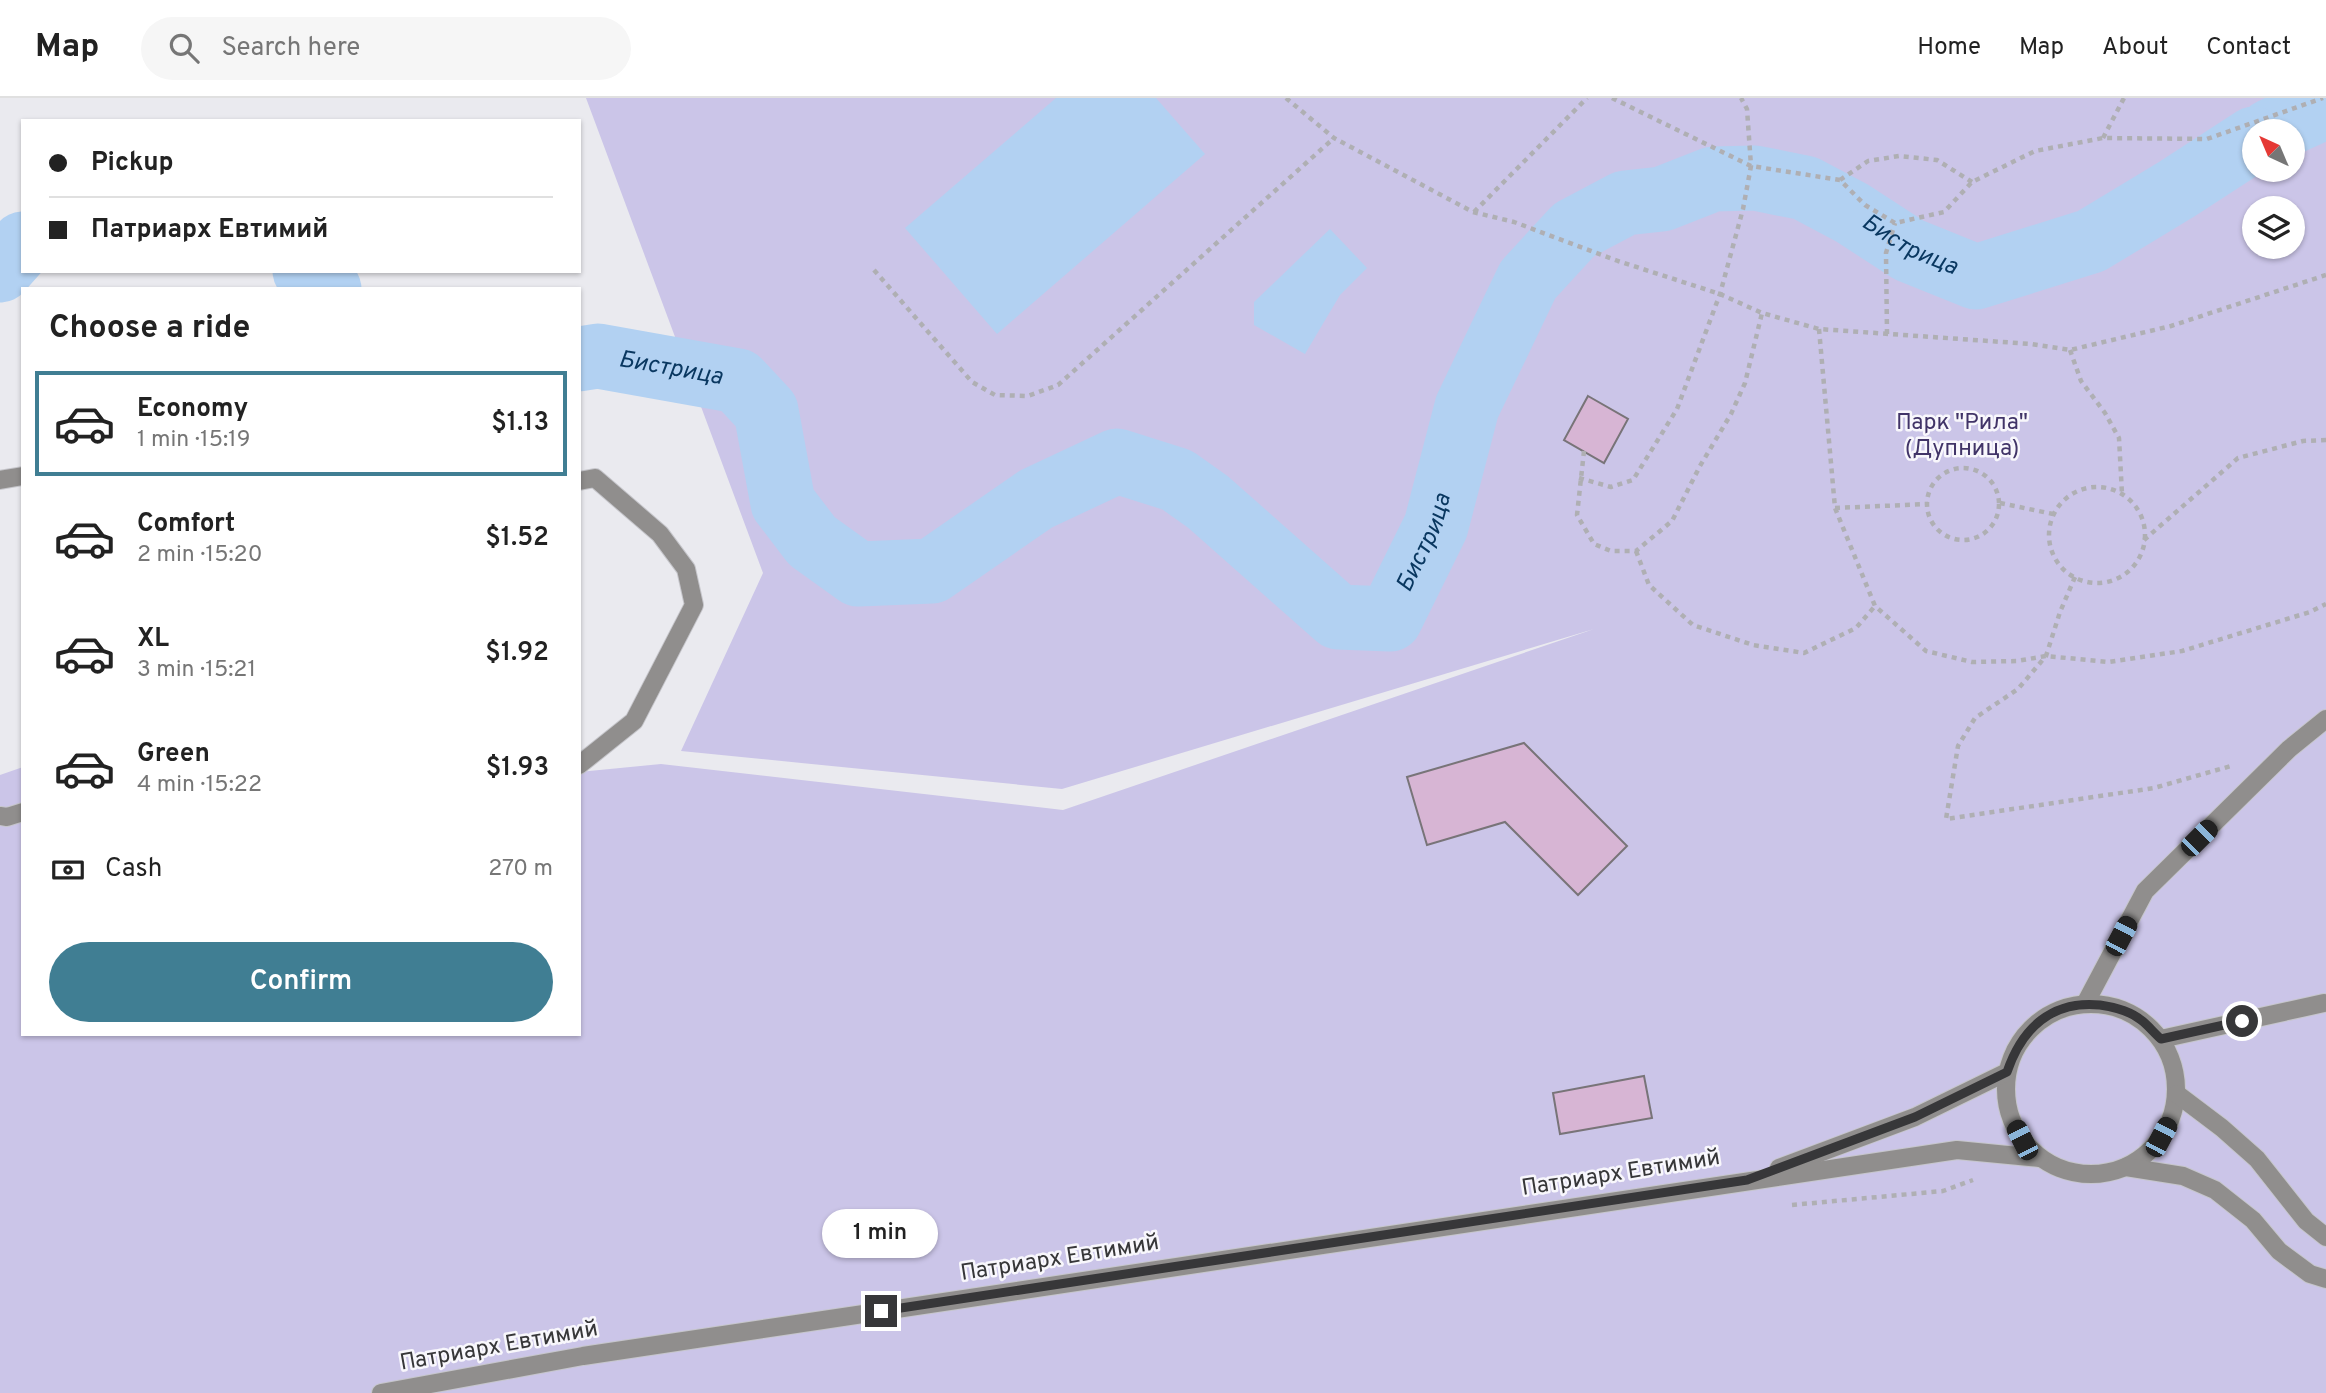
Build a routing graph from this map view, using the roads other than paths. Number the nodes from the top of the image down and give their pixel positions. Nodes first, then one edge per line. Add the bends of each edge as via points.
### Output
1 (21, 476) edge
2 (0, 480) edge
3 (581, 481) edge
4 (2326, 719) edge
5 (581, 763) edge
6 (21, 813) edge
7 (0, 816) edge
8 (2324, 1003) dead end
9 (2085, 1004) junction
10 (2161, 1039) junction
11 (2007, 1072) junction
12 (2177, 1094) junction
13 (2040, 1158) junction
14 (2126, 1167) junction
15 (1747, 1180) junction
16 (2326, 1237) edge
17 (2326, 1279) edge
18 (381, 1393) edge

1 - 2 street
3 - 5 street via 594,478 660,534 686,569 694,606 634,721
4 - 9 street via 2289,749 2145,891
6 - 7 street
8 - 10 street
9 - 10 street via 2123,1011 2140,1019
9 - 11 street via 2040,1020 2014,1052
10 - 12 street via 2174,1065
11 - 13 street via 2010,1117 2022,1140
11 - 15 street, Патриарх Евтимий via 1915,1117
12 - 14 street via 2161,1137 2146,1155
12 - 16 street via 2257,1159 2306,1221
13 - 14 street via 2081,1174 2105,1174
13 - 15 street, Патриарх Евтимий via 1956,1150
14 - 17 street via 2183,1175 2215,1190 2253,1220 2278,1251 2310,1274
15 - 18 street, Патриарх Евтимий via 583,1356

